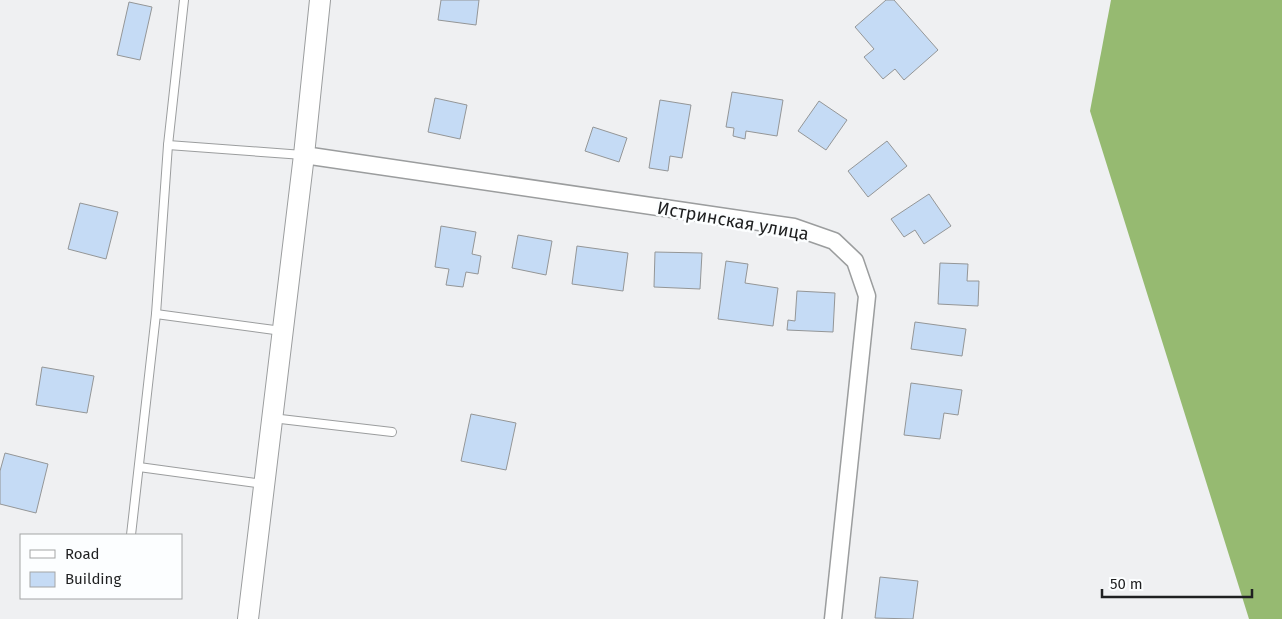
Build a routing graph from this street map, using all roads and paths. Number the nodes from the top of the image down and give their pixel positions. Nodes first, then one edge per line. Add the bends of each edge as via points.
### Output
1 (184, 0) edge
2 (320, 0) edge
3 (168, 145) junction
4 (304, 155) junction
5 (156, 314) junction
6 (282, 331) junction
7 (272, 418) junction
8 (392, 432) dead end
9 (140, 467) junction
10 (263, 484) junction
11 (132, 534) edge
12 (248, 619) edge
13 (833, 619) edge

1 - 3 lane
2 - 4 street
3 - 4 lane
3 - 5 lane
4 - 6 street
4 - 13 street, Истринская улица via 794,227 834,241 855,262 867,296
5 - 6 lane
5 - 9 lane
6 - 7 street
7 - 8 lane
7 - 10 street
9 - 10 lane
9 - 11 lane
10 - 12 street

